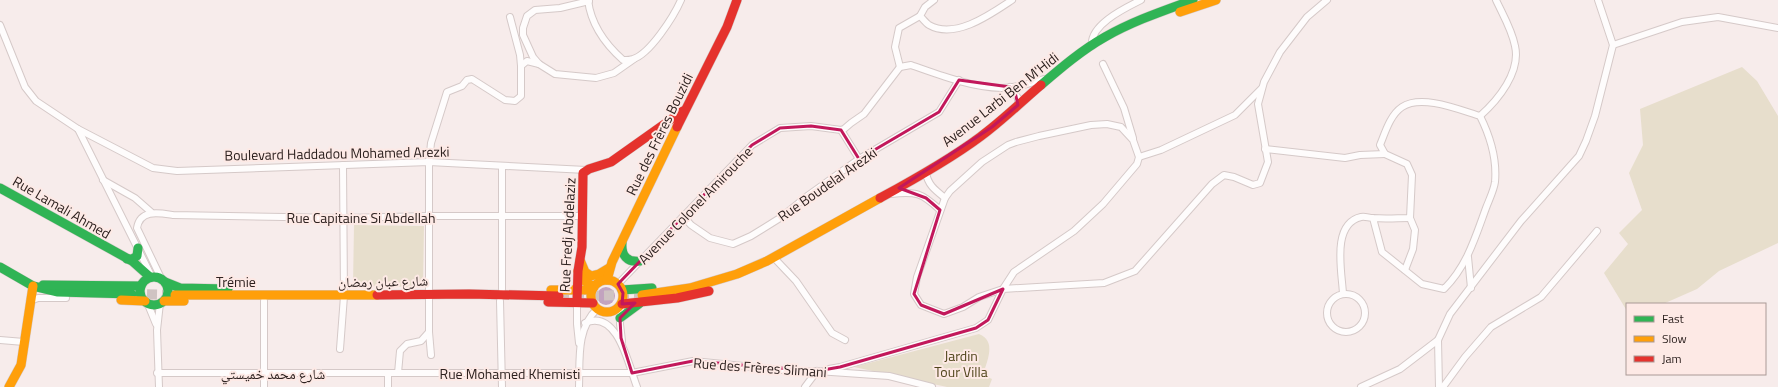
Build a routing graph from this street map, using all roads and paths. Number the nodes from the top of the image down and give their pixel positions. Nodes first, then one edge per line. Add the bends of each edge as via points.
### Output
1 (681, 0) edge
2 (737, 0) edge
3 (934, 0) edge
4 (1012, 0) edge
5 (1140, 0) edge
6 (1176, 0) edge
7 (1193, 0) edge
8 (1216, 0) edge
9 (1327, 0) edge
10 (1496, 0) edge
11 (1598, 0) edge
12 (588, 1) edge
13 (920, 16) junction
14 (510, 17) dead end
15 (0, 25) edge
16 (1128, 25) junction
17 (1778, 28) edge
18 (1613, 45) junction
19 (1092, 46) junction
20 (634, 59) junction
21 (539, 64) junction
22 (1103, 64) dead end
23 (521, 66) junction
24 (900, 68) junction
25 (1053, 75) junction
26 (959, 80) junction
27 (1010, 87) junction
28 (1262, 88) junction
29 (1018, 105) junction
30 (684, 110) junction
31 (1480, 116) junction
32 (78, 129) junction
33 (841, 130) junction
34 (1133, 140) junction
35 (1265, 149) junction
36 (1385, 154) junction
37 (1139, 157) junction
38 (858, 159) junction
39 (429, 162) junction
40 (343, 165) junction
41 (502, 167) junction
42 (586, 170) junction
43 (926, 173) junction
44 (103, 180) junction
45 (0, 188) edge
46 (886, 195) junction
47 (945, 198) junction
48 (142, 204) junction
49 (940, 210) junction
50 (151, 212) junction
51 (430, 216) junction
52 (502, 216) junction
53 (582, 216) junction
54 (683, 216) junction
55 (141, 218) junction
56 (343, 218) junction
57 (1373, 218) junction
58 (1410, 218) junction
59 (1597, 230) dead end
60 (622, 241) junction
61 (138, 248) junction
62 (110, 250) junction
63 (784, 252) junction
64 (1468, 257) junction
65 (127, 258) junction
66 (580, 260) junction
67 (640, 261) junction
68 (777, 262) junction
69 (0, 266) edge
70 (609, 268) junction
71 (1405, 270) junction
72 (578, 271) junction
73 (157, 278) junction
74 (607, 280) junction
75 (141, 285) junction
76 (33, 286) junction
77 (620, 287) junction
78 (1470, 288) junction
79 (502, 289) junction
80 (593, 289) junction
81 (1003, 289) junction
82 (578, 290) junction
83 (132, 294) tunnel mouth
84 (469, 294) junction
85 (1343, 294) junction
86 (175, 295) tunnel mouth
87 (428, 295) junction
88 (297, 296) junction
89 (344, 296) junction
90 (559, 296) tunnel mouth
91 (66, 298) junction
92 (642, 299) junction
93 (30, 301) junction
94 (264, 301) junction
95 (500, 301) junction
96 (146, 302) junction
97 (162, 302) junction
98 (577, 302) junction
99 (621, 305) junction
100 (595, 306) junction
101 (620, 318) junction
102 (585, 323) junction
103 (157, 330) junction
104 (429, 332) junction
105 (0, 340) edge
106 (845, 340) dead end
107 (1438, 340) junction
108 (24, 342) junction
109 (622, 345) junction
110 (580, 348) junction
111 (340, 349) dead end
112 (431, 355) dead end
113 (817, 371) junction
114 (157, 373) junction
115 (264, 373) junction
116 (398, 373) junction
117 (502, 373) junction
118 (580, 373) junction
119 (388, 374) junction
120 (632, 374) junction
121 (9, 387) edge
122 (159, 387) edge
123 (264, 387) edge
124 (388, 387) edge
125 (502, 387) edge
126 (579, 387) edge
127 (638, 387) edge
128 (805, 387) edge
129 (932, 387) edge
130 (1361, 387) edge
131 (1439, 387) edge
132 (1444, 387) edge

1 - 20 street via 649,48
2 - 30 main road, Rue des Frères Bouzidi via 727,27
3 - 13 street via 925,7
4 - 13 street via 987,17 948,30 929,25
5 - 19 street via 1110,17 1095,31 1091,39
6 - 16 main road, Avenue Larbi Ben M'Hidi via 1144,14
7 - 16 main road, Avenue Larbi Ben M'Hidi
8 - 16 main road, Avenue Larbi Ben M'Hidi via 1142,24
9 - 28 street via 1307,17 1280,52
10 - 31 street via 1515,44 1515,61 1505,88 1494,104
11 - 18 street
12 - 20 street via 595,25 611,50 623,60
12 - 21 street via 560,8 535,10 527,16 523,35
13 - 24 street via 899,28 895,47
14 - 23 street
15 - 32 street, Boulevard Haddadou Mohamed Arezki via 25,87 36,101
16 - 19 main road, Avenue Larbi Ben M'Hidi
17 - 18 street via 1718,17 1682,22
18 - 78 street via 1595,116 1579,156 1521,221
19 - 25 main road, Avenue Larbi Ben M'Hidi
20 - 21 street via 614,73 596,78 555,74
21 - 23 street via 527,61
22 - 34 street via 1124,108
23 - 39 street via 521,96 515,101 505,100 472,79 447,92 431,143
24 - 26 street via 911,65
24 - 33 street via 864,114
25 - 27 street
25 - 29 main road, Avenue Larbi Ben M'Hidi
26 - 27 street via 1002,88
26 - 38 street, Rue Boudelal Arezki via 939,112
27 - 29 street via 1018,98
28 - 35 street via 1258,104
28 - 37 street via 1235,115 1161,150
29 - 43 main road, Avenue Larbi Ben M'Hidi via 980,136
30 - 42 main road, Boulevard Haddadou Mohamed Arezki via 608,164
30 - 60 main road, Rue des Frères Bouzidi
31 - 36 street via 1438,104 1416,102 1402,108 1389,123 1380,145
31 - 64 street via 1494,160 1495,183
32 - 40 street, Boulevard Haddadou Mohamed Arezki via 153,168 177,171
32 - 44 street
33 - 38 street
33 - 54 street, Avenue Colonel Amirouche via 811,126 780,128 752,145
34 - 37 street
34 - 47 street via 1121,127 1107,124 1039,136 1008,145 982,162
35 - 36 street via 1345,158
35 - 81 street via 1268,162 1260,183 1253,185 1224,175 1212,184 1135,271 1104,283
36 - 58 street via 1407,164 1412,175
37 - 81 street via 1138,164 1103,204 1074,231 1014,272
38 - 54 street, Rue Boudelal Arezki via 780,218 733,244 710,238
39 - 40 street, Boulevard Haddadou Mohamed Arezki
39 - 41 street, Boulevard Haddadou Mohamed Arezki
39 - 51 street
40 - 56 street
41 - 42 street, Boulevard Haddadou Mohamed Arezki
41 - 52 street
42 - 53 main road, Rue Fredj Abdelaziz via 582,175
43 - 46 main road, Avenue Larbi Ben M'Hidi
43 - 47 street via 930,186
44 - 48 street
44 - 61 street
45 - 62 main road, Rue Lamali Ahmed
46 - 49 street via 910,192 926,198
46 - 63 main road, Avenue Larbi Ben M'Hidi
47 - 49 street
48 - 50 street
48 - 55 street via 144,211
49 - 81 street via 917,277 914,294 921,305 944,314
50 - 55 street
50 - 56 street, Rue Capitaine Si Abdellah via 173,215
51 - 52 street, Rue Capitaine Si Abdellah
51 - 56 street, Rue Capitaine Si Abdellah
51 - 87 street
52 - 53 street, Rue Capitaine Si Abdellah
52 - 79 street
53 - 66 main road, Rue Fredj Abdelaziz
54 - 67 street, Avenue Colonel Amirouche
55 - 73 street via 138,230
56 - 89 street
57 - 58 street
57 - 71 street via 1382,252
57 - 85 street via 1353,220 1344,230 1340,245
58 - 71 street via 1415,230 1413,249
59 - 132 street via 1541,297 1491,327 1464,357
60 - 67 main road via 621,252 625,258 634,262
60 - 70 main road, Rue des Frères Bouzidi
61 - 65 main road via 137,256
61 - 73 street
62 - 65 main road, Rue Lamali Ahmed
62 - 75 main road, Rue Lamali Ahmed via 137,270
63 - 68 main road, Avenue Larbi Ben M'Hidi
63 - 77 main road, Avenue Larbi Ben M'Hidi via 770,254 706,278 661,287
63 - 92 main road, Avenue Larbi Ben M'Hidi via 744,272 716,282
64 - 71 street via 1455,279 1444,289 1422,284
64 - 78 street
65 - 73 main road, Rue Lamali Ahmed
66 - 70 main road via 584,270 591,276 597,276
66 - 72 main road, Rue Fredj Abdelaziz
67 - 77 street, Avenue Colonel Amirouche
68 - 92 main road, Avenue Larbi Ben M'Hidi via 729,285 693,295
68 - 106 street via 796,281 832,333
69 - 76 main road
70 - 74 main road, Rue des Frères Bouzidi
72 - 80 main road via 582,280
72 - 82 main road, Rue Fredj Abdelaziz
73 - 75 main road
73 - 88 main road via 180,288 281,290
73 - 97 main road via 168,292
74 - 77 main road
74 - 80 main road via 600,282
75 - 76 main road
75 - 96 main road via 141,296
76 - 83 main road via 64,293
76 - 91 main road via 41,293
76 - 93 main road
77 - 99 main road via 624,296
78 - 107 street via 1450,314
79 - 82 main road
79 - 84 main road
80 - 82 main road
80 - 100 main road
81 - 113 street via 988,320 976,328 840,367
82 - 98 main road, Rue Fredj Abdelaziz
84 - 87 main road, شارع عبان رمضان
84 - 90 main road
84 - 95 main road via 486,300
85 - 85 street via 1330,302 1327,314 1332,326 1343,332 1350,332 1361,325 1366,313 1357,296
86 - 88 main road, Trémie
87 - 89 main road, شارع عبان رمضان
87 - 104 street
88 - 89 main road, شارع عبان رمضان
88 - 94 main road via 279,302
89 - 111 street
91 - 93 street via 38,298
91 - 96 main road
92 - 99 main road, Avenue Larbi Ben M'Hidi
92 - 101 main road
93 - 108 main road
94 - 97 main road
94 - 115 street
95 - 98 main road
95 - 117 street
96 - 97 main road
96 - 103 street via 153,314
97 - 103 street
98 - 100 main road
98 - 110 street
99 - 100 main road via 610,312 603,312
99 - 101 street
100 - 102 street
101 - 109 street
102 - 109 street via 595,320 605,323
102 - 110 street
103 - 114 street
104 - 112 street
104 - 116 street via 421,341 407,344 400,352
105 - 108 street
107 - 130 street via 1400,369
107 - 131 street
108 - 121 main road via 22,365
109 - 120 street
110 - 118 street
113 - 120 street, Rue des Frères Slimani via 792,371 693,361
113 - 128 street
113 - 129 street, Rue des Frères Slimani via 890,376
114 - 115 street, شارع محمد خميستي
114 - 122 street
115 - 119 street, شارع محمد خميستي
115 - 123 street
116 - 117 street, Rue Mohamed Khemisti
116 - 119 street, Rue Mohamed Khemisti
117 - 118 street, Rue Mohamed Khemisti
117 - 125 street
118 - 120 street, Rue Mohamed Khemisti
118 - 126 street
119 - 124 street
120 - 127 street

